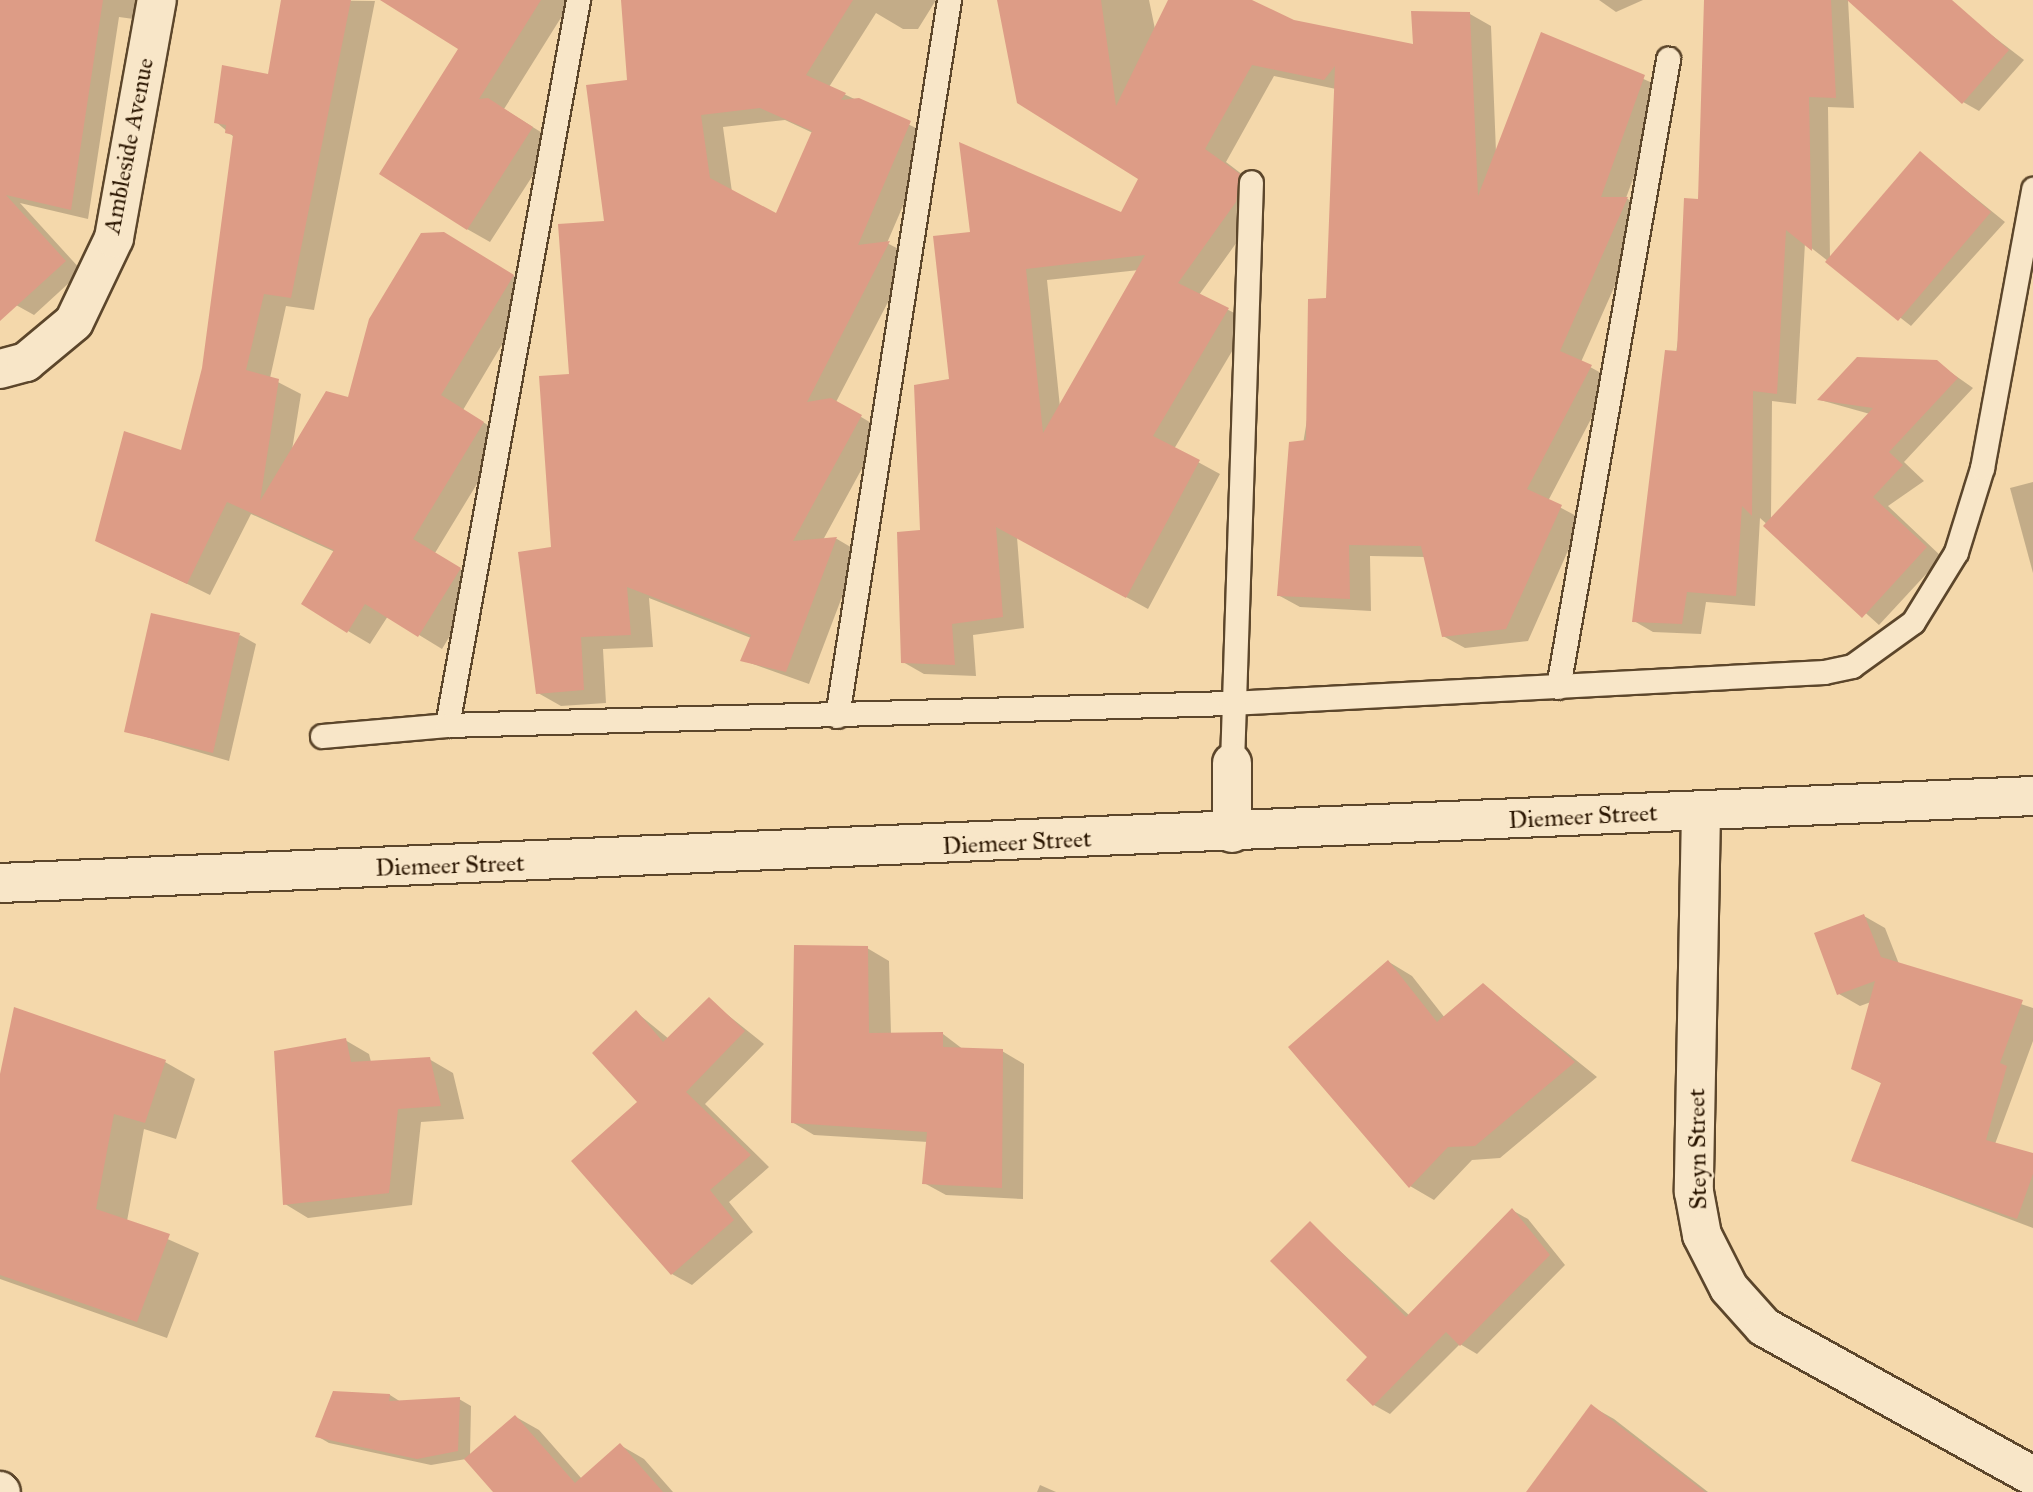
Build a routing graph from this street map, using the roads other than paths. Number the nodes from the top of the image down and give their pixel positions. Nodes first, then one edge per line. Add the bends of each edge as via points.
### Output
1 (158, 0) edge
2 (578, 0) edge
3 (949, 0) edge
4 (1668, 60) dead end
5 (1251, 182) dead end
6 (2033, 189) edge
7 (0, 369) edge
8 (1558, 687) junction
9 (1230, 704) junction
10 (837, 716) junction
11 (447, 725) junction
12 (322, 736) dead end
13 (1232, 763) joint
14 (2033, 796) edge
15 (1701, 812) junction
16 (1232, 833) junction
17 (0, 883) edge
18 (2033, 1475) edge

1 - 7 street, Ambleside Avenue via 114,238 74,322 26,362
2 - 11 lane
3 - 10 lane
4 - 8 lane
5 - 9 lane
6 - 8 lane via 1982,468 1956,552 1913,622 1852,666 1824,672
8 - 9 lane
9 - 10 lane
9 - 13 lane
10 - 11 lane
11 - 12 lane
13 - 16 street
14 - 15 street, Diemeer Street
15 - 16 street, Diemeer Street
15 - 18 street, Steyn Street via 1693,1192 1713,1256 1729,1288 1764,1327
16 - 17 street, Diemeer Street

